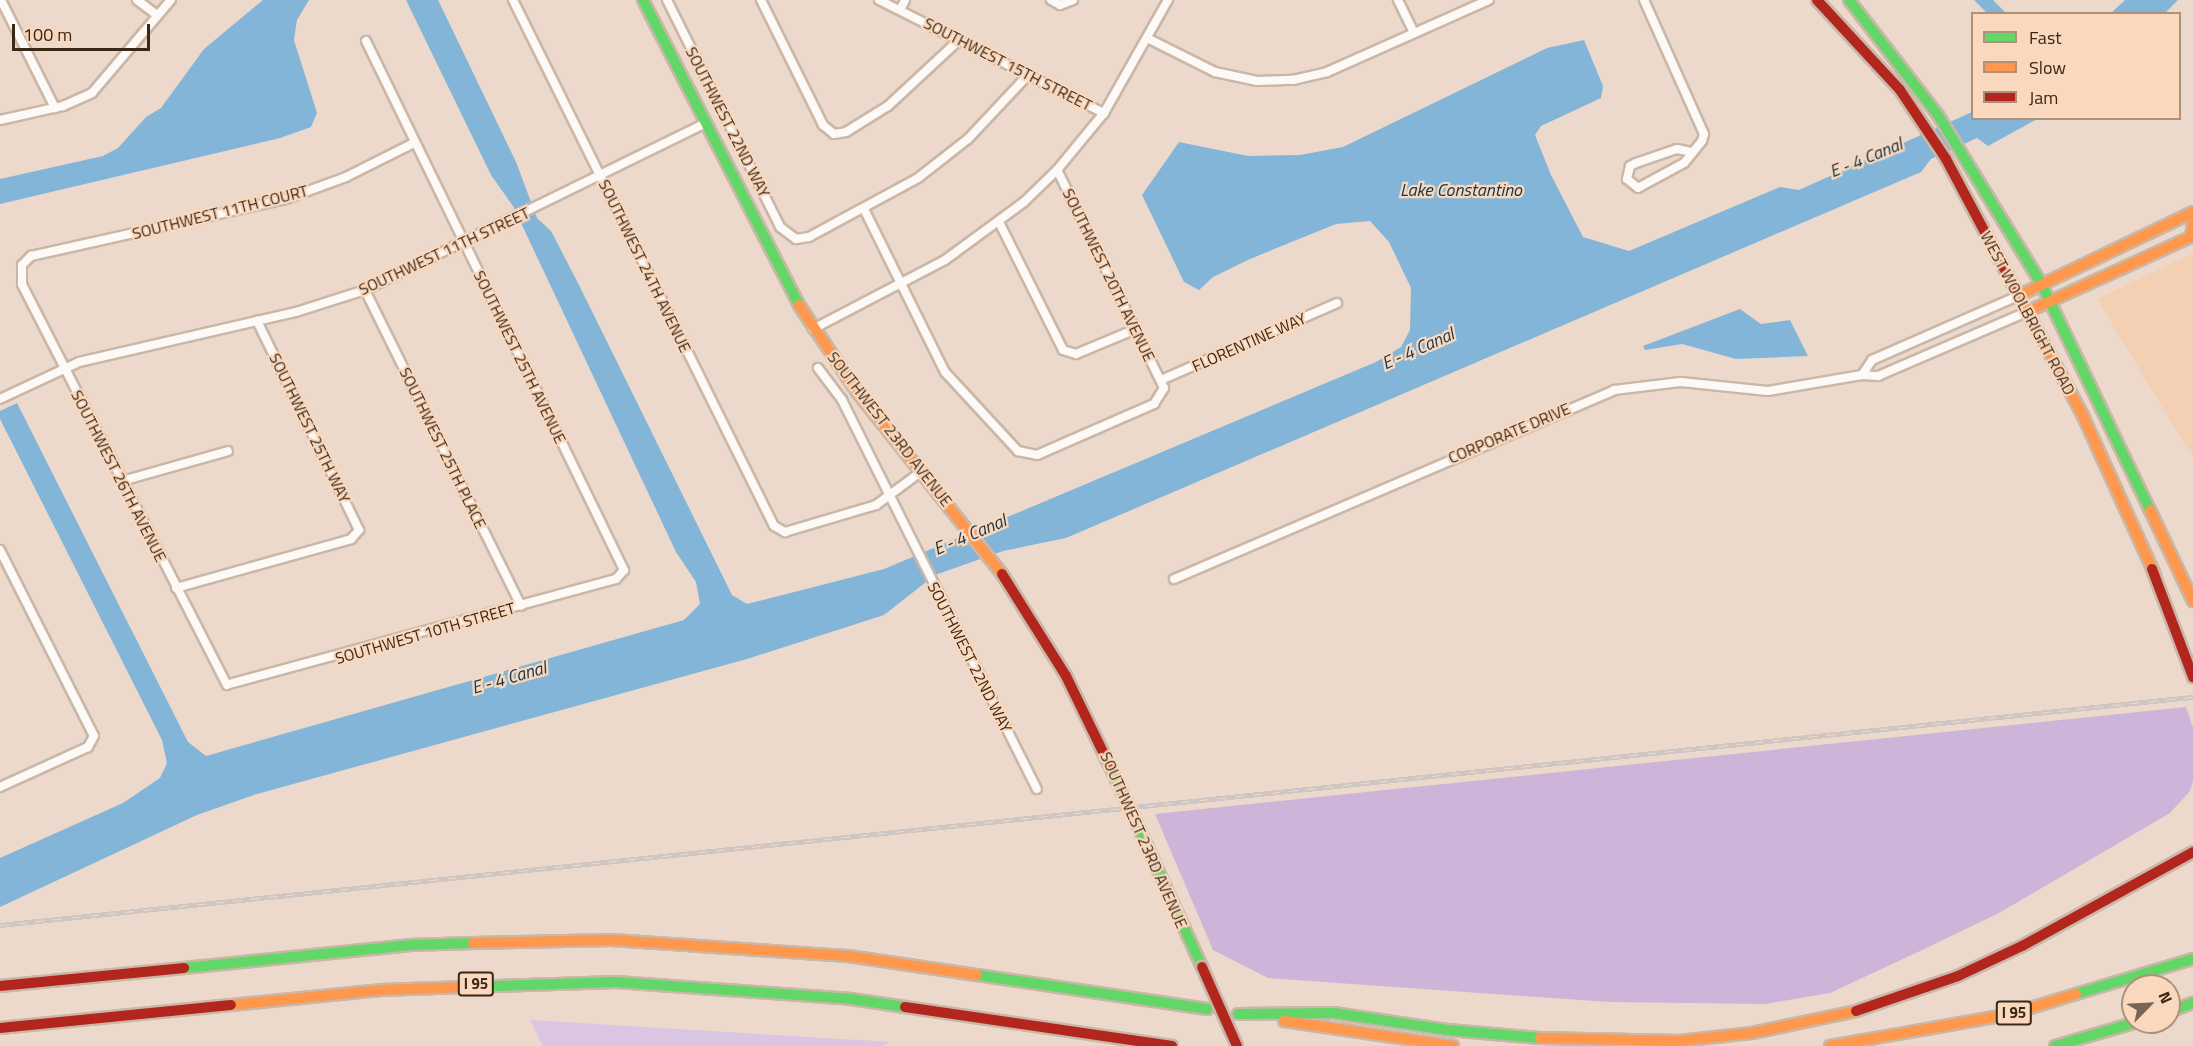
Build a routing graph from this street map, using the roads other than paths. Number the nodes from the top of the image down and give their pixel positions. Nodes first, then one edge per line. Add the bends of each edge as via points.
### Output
1 (1, 0) edge
2 (137, 0) edge
3 (171, 0) edge
4 (513, 0) edge
5 (643, 0) edge
6 (667, 0) edge
7 (761, 0) edge
8 (879, 0) edge
9 (905, 0) edge
10 (1051, 0) edge
11 (1073, 0) edge
12 (1168, 0) edge
13 (1398, 0) edge
14 (1489, 0) edge
15 (1644, 0) edge
16 (1816, 0) edge
17 (1849, 0) edge
18 (900, 10) junction
19 (156, 15) junction
20 (1414, 33) junction
21 (1149, 39) junction
22 (958, 40) junction
23 (366, 41) dead end
24 (1028, 75) junction
25 (55, 108) junction
26 (1104, 113) junction
27 (0, 120) edge
28 (704, 124) junction
29 (414, 143) junction
30 (1693, 152) junction
31 (1057, 170) junction
32 (600, 176) junction
33 (864, 209) junction
34 (2193, 212) edge
35 (999, 222) junction
36 (2193, 222) edge
37 (2192, 237) edge
38 (464, 244) junction
39 (22, 265) joint
40 (902, 283) junction
41 (2042, 285) junction
42 (364, 290) junction
43 (2020, 295) junction
44 (2051, 302) junction
45 (1336, 303) dead end
46 (2029, 311) junction
47 (257, 321) junction
48 (813, 329) junction
49 (1136, 329) junction
50 (64, 367) junction
51 (818, 368) dead end
52 (1862, 375) junction
53 (1161, 380) junction
54 (0, 399) edge
55 (228, 451) dead end
56 (922, 471) junction
57 (122, 481) junction
58 (889, 498) junction
59 (0, 550) edge
60 (2152, 568) junction
61 (622, 576) joint
62 (1174, 579) dead end
63 (176, 588) junction
64 (2193, 601) edge
65 (521, 606) junction
66 (2193, 656) edge
67 (2191, 672) edge
68 (227, 685) joint
69 (0, 787) edge
70 (1037, 789) dead end
71 (2192, 852) edge
72 (2193, 959) edge
73 (0, 986) edge
74 (1208, 1009) dead end
75 (2121, 1027) edge
76 (0, 1028) edge
77 (1172, 1046) edge
78 (1237, 1046) edge
79 (1453, 1046) edge
80 (1830, 1046) edge
81 (2055, 1046) edge

1 - 25 street
2 - 19 street
3 - 19 street
4 - 32 street, SOUTHWEST 24TH AVENUE
5 - 28 main road, SOUTHWEST 23RD AVENUE
6 - 33 street, SOUTHWEST 22ND WAY via 780,227 795,239 809,237
7 - 22 street via 823,125 831,133 846,132 888,106
8 - 18 street, SOUTHWEST 15TH STREET
9 - 18 street
10 - 11 street via 1060,4
12 - 21 street
13 - 20 street
14 - 20 street
15 - 30 street via 1703,126 1702,141
16 - 43 main road, WEST WOOLBRIGHT ROAD via 1878,63 1920,117
17 - 41 main road, WEST WOOLBRIGHT ROAD via 1938,115
18 - 22 street, SOUTHWEST 15TH STREET
19 - 25 street via 98,88 78,101
20 - 21 street via 1327,72 1278,82 1215,72
21 - 26 street
22 - 24 street, SOUTHWEST 15TH STREET
23 - 29 street, SOUTHWEST 25TH AVENUE
24 - 26 street, SOUTHWEST 15TH STREET
24 - 33 street via 991,118 944,160
25 - 27 street
26 - 31 street
28 - 32 street, SOUTHWEST 11TH STREET
28 - 48 main road, SOUTHWEST 23RD AVENUE
29 - 38 street, SOUTHWEST 25TH AVENUE
29 - 39 street, SOUTHWEST 11TH COURT via 346,177 286,199 31,256
30 - 30 street via 1677,149 1636,163 1630,166 1627,179 1638,188 1684,163
31 - 35 street
31 - 49 street, SOUTHWEST 20TH AVENUE
32 - 38 street, SOUTHWEST 11TH STREET
32 - 58 street, SOUTHWEST 24TH AVENUE via 778,531 868,508
33 - 40 street
34 - 41 main road
35 - 40 street via 945,260
35 - 49 street via 1063,350 1076,354
36 - 37 main road
37 - 44 main road
38 - 42 street, SOUTHWEST 11TH STREET
38 - 61 street, SOUTHWEST 25TH AVENUE via 624,570
39 - 50 street, SOUTHWEST 26TH AVENUE via 22,284
40 - 48 street
40 - 53 street via 945,372 1023,455 1036,455 1154,404 1163,394
41 - 43 main road
41 - 44 main road, WEST WOOLBRIGHT ROAD
42 - 47 street, SOUTHWEST 11TH STREET
42 - 65 street, SOUTHWEST 25TH PLACE
43 - 46 main road, WEST WOOLBRIGHT ROAD
43 - 52 street via 1872,360
44 - 46 main road
44 - 64 main road, WEST WOOLBRIGHT ROAD
45 - 53 street, FLORENTINE WAY
46 - 52 street, CORPORATE DRIVE via 1878,376
46 - 60 main road, WEST WOOLBRIGHT ROAD via 2087,425
47 - 50 street, SOUTHWEST 11TH STREET via 105,354
47 - 63 street, SOUTHWEST 25TH WAY via 359,530 357,536
48 - 56 main road, SOUTHWEST 23RD AVENUE
49 - 53 street, SOUTHWEST 20TH AVENUE
50 - 54 street, SOUTHWEST 11TH STREET
50 - 57 street, SOUTHWEST 26TH AVENUE
51 - 58 street, SOUTHWEST 22ND WAY via 842,400
52 - 62 street, CORPORATE DRIVE via 1768,391 1681,382 1614,390
55 - 57 street
56 - 58 street
56 - 78 main road, SOUTHWEST 23RD AVENUE, bridge via 998,567 1066,676
57 - 63 street, SOUTHWEST 26TH AVENUE
58 - 70 street, SOUTHWEST 22ND WAY
59 - 69 street via 94,736 93,742
60 - 66 main road, WEST WOOLBRIGHT ROAD
60 - 67 main road
61 - 65 street, SOUTHWEST 10TH STREET
63 - 68 street, SOUTHWEST 26TH AVENUE
65 - 68 street, SOUTHWEST 10TH STREET
71 - 79 main road via 2024,945 1958,976 1854,1012 1752,1033 1679,1041 1581,1041 1481,1034 1334,1013 1237,1014
72 - 80 main road, I 95 via 2021,1011 1935,1030
73 - 74 main road via 398,946 612,940 837,955
75 - 81 main road
76 - 77 main road, I 95 via 392,989 616,982 851,999

